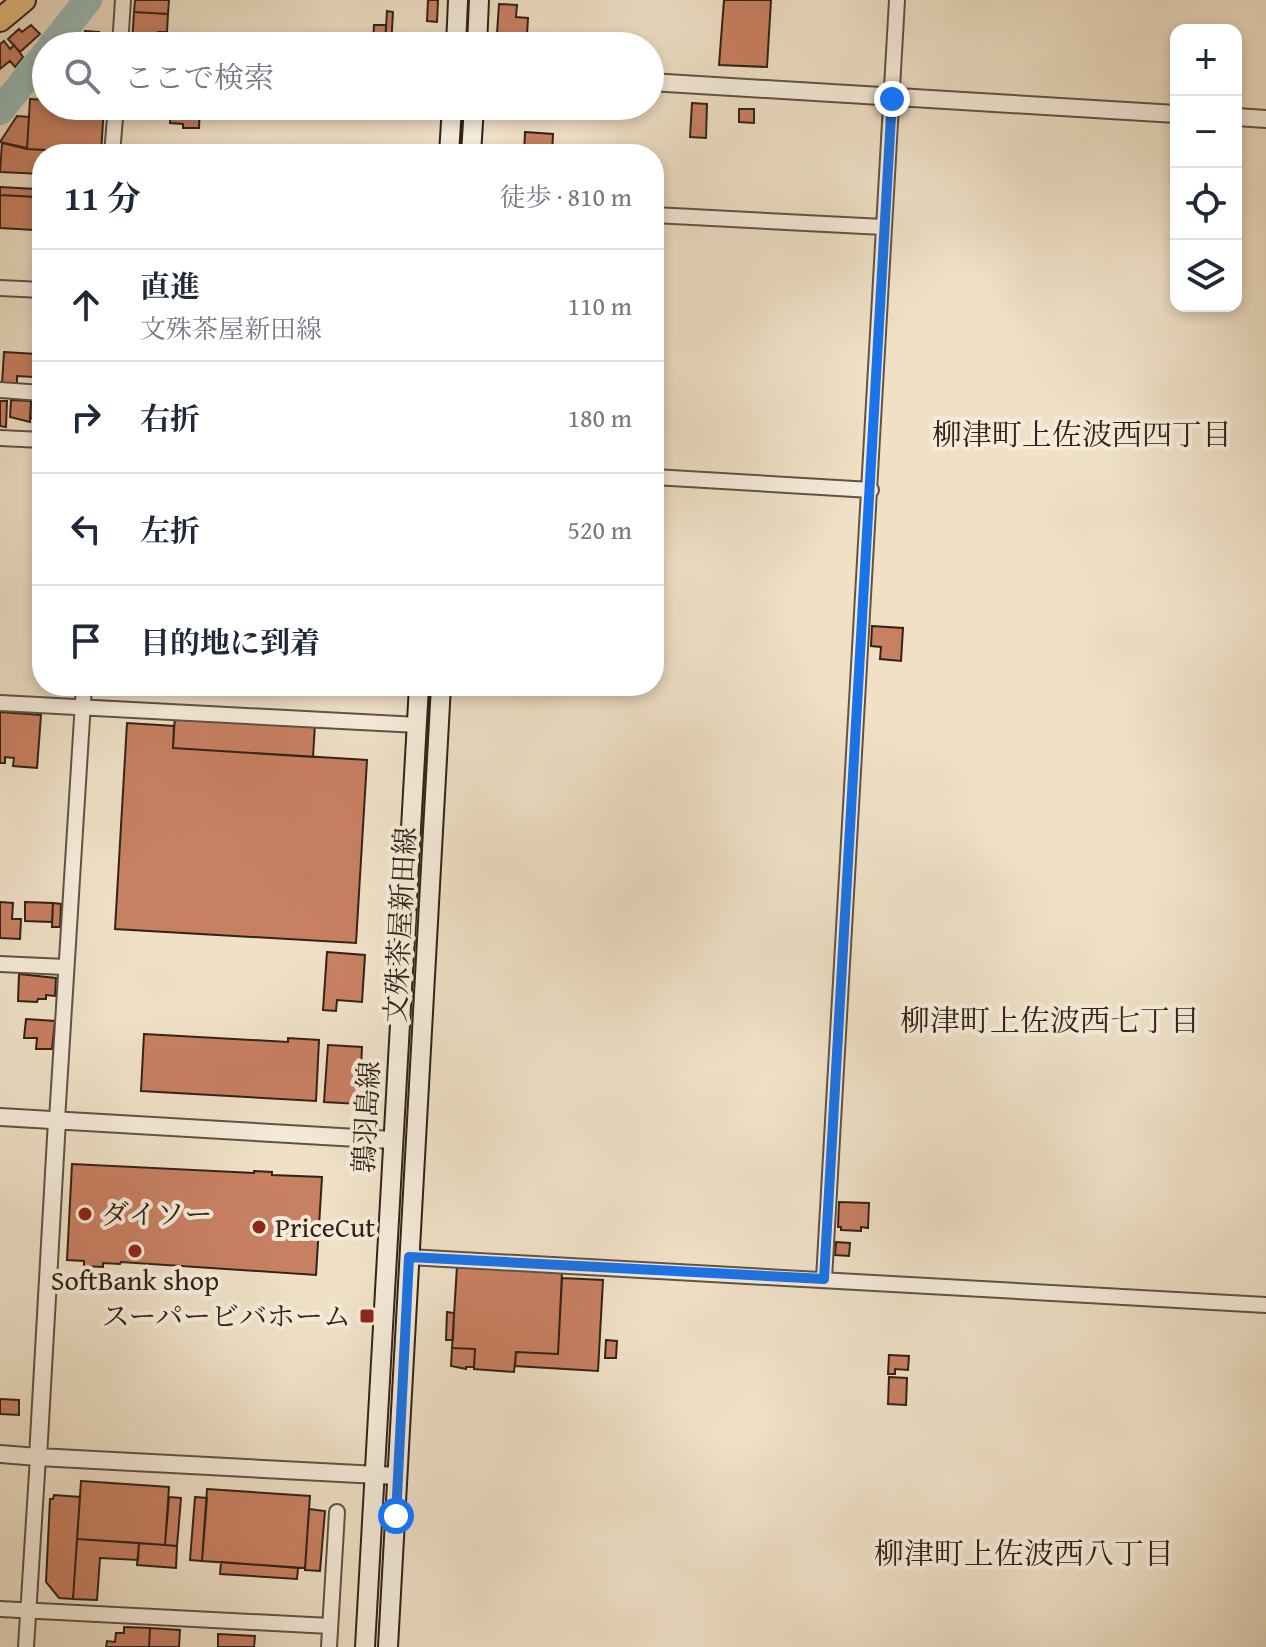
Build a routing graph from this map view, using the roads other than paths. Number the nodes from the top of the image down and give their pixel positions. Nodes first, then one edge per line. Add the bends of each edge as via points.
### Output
1 (24, 0) edge
2 (123, 0) edge
3 (458, 0) edge
4 (479, 0) edge
5 (897, 0) edge
6 (0, 20) edge
7 (121, 32) edge
8 (457, 32) edge
9 (478, 32) edge
10 (664, 83) edge
11 (892, 99) junction
12 (1170, 114) edge
13 (1242, 117) edge
14 (1266, 119) edge
15 (115, 120) edge
16 (451, 120) edge
17 (473, 120) edge
18 (113, 144) edge
19 (450, 144) edge
20 (472, 144) edge
21 (664, 216) edge
22 (883, 227) junction
23 (0, 288) edge
24 (32, 290) edge
25 (0, 390) edge
26 (32, 392) edge
27 (0, 438) edge
28 (32, 440) edge
29 (664, 478) edge
30 (871, 490) junction
31 (84, 696) edge
32 (419, 696) edge
33 (440, 696) edge
34 (0, 703) edge
35 (83, 708) junction
36 (418, 725) junction
37 (0, 964) edge
38 (65, 967) junction
39 (0, 1117) edge
40 (57, 1120) junction
41 (392, 1140) junction
42 (409, 1257) junction
43 (824, 1279) junction
44 (1266, 1305) edge
45 (0, 1454) edge
46 (38, 1457) junction
47 (375, 1475) junction
48 (397, 1476) junction
49 (337, 1512) dead end
50 (0, 1609) edge
51 (29, 1611) junction
52 (330, 1626) junction
53 (26, 1647) edge
54 (329, 1647) edge
55 (365, 1647) edge
56 (388, 1647) edge

1 - 6 main road
2 - 7 street
3 - 8 main road
4 - 9 main road
5 - 11 street
10 - 11 street
11 - 12 street
11 - 22 street
13 - 14 street
15 - 18 street
16 - 19 main road
17 - 20 main road
21 - 22 street
22 - 30 street
23 - 24 street
25 - 26 street
27 - 28 street
29 - 30 street
30 - 43 street
31 - 35 street
32 - 36 main road, 鶉羽島線
33 - 42 main road, 文殊茶屋新田線
34 - 35 street
35 - 36 street
35 - 38 street
36 - 41 main road, 鶉羽島線
37 - 38 street
38 - 40 street
39 - 40 street
40 - 41 street
40 - 46 street
41 - 47 main road, 鶉羽島線
42 - 43 street
42 - 48 main road, 文殊茶屋新田線
43 - 44 street
45 - 46 street
46 - 47 street
46 - 51 street
47 - 48 street
47 - 55 main road, 鶉羽島線
48 - 56 main road, 文殊茶屋新田線
49 - 52 street
50 - 51 street
51 - 52 street
51 - 53 street
52 - 54 street

